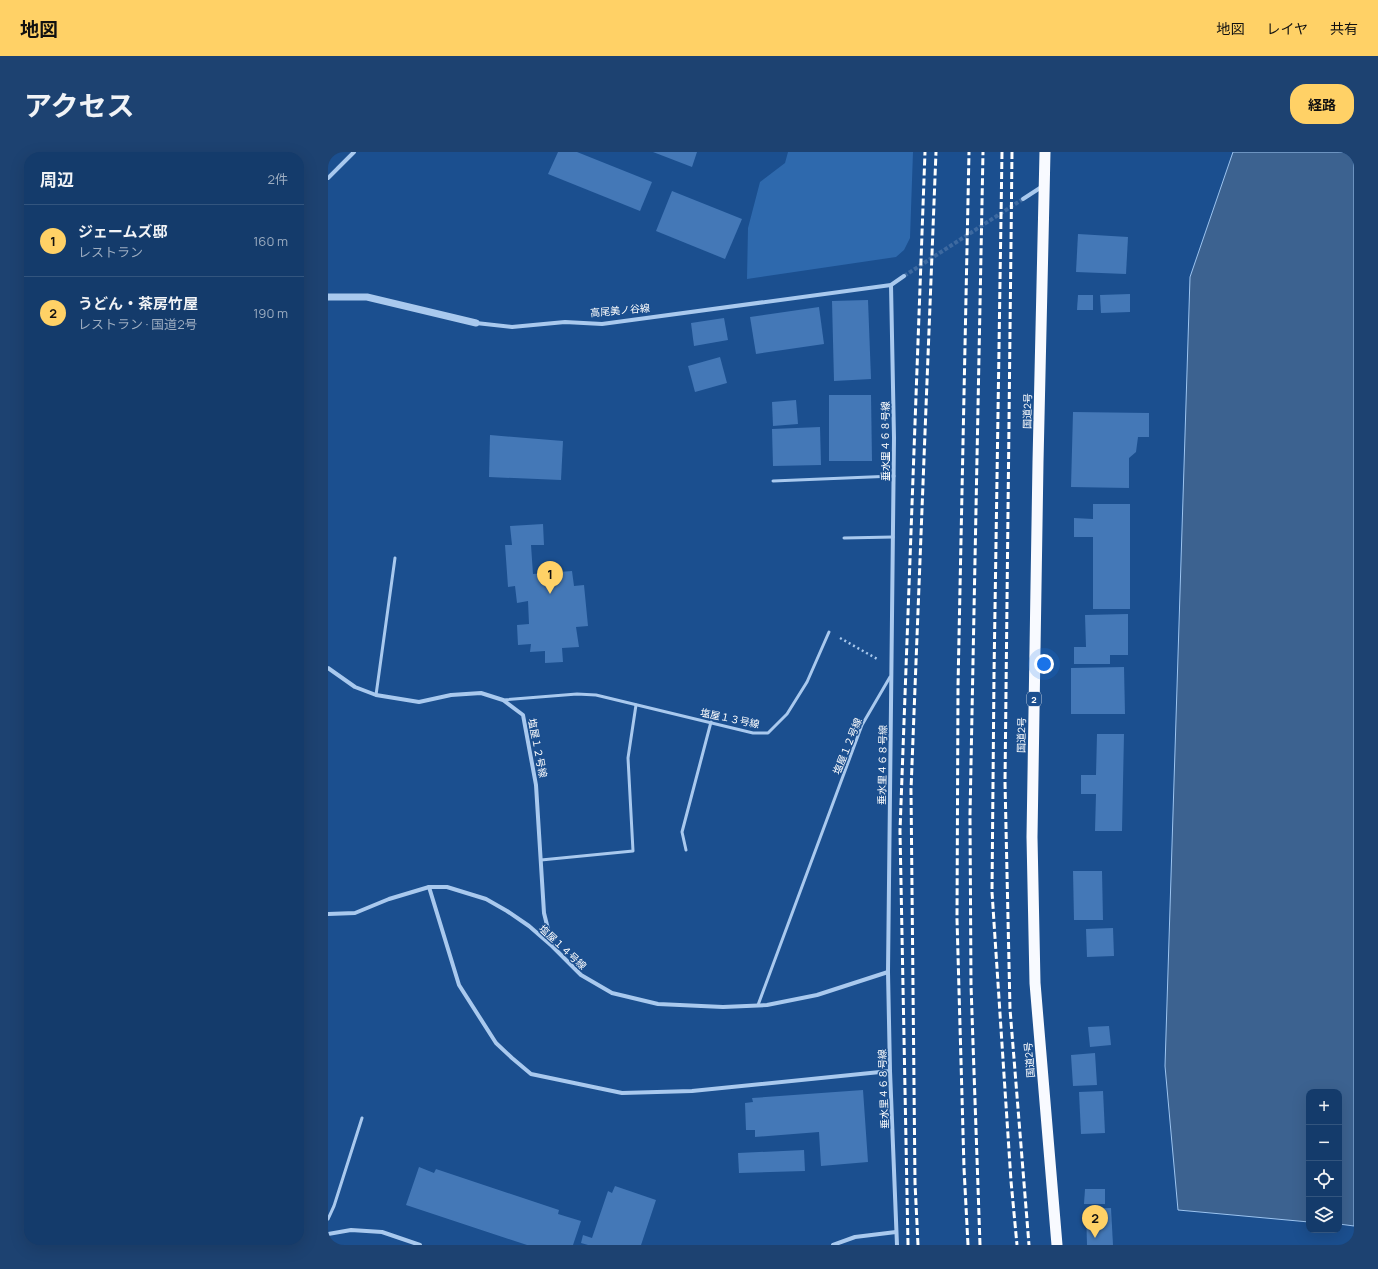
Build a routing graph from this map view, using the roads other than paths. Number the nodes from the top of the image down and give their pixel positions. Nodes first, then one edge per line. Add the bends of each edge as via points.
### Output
1 (354, 152) edge
2 (1045, 152) edge
3 (328, 178) edge
4 (1045, 185) junction
5 (1023, 199) tunnel mouth
6 (904, 276) tunnel mouth
7 (891, 285) junction
8 (328, 297) edge
9 (476, 323) joint
10 (894, 476) junction
11 (773, 481) dead end
12 (893, 537) junction
13 (844, 538) dead end
14 (395, 558) dead end
15 (829, 632) road end
16 (328, 668) edge
17 (891, 675) junction
18 (376, 695) junction
19 (502, 700) junction
20 (636, 704) junction
21 (711, 722) junction
22 (686, 850) dead end
23 (541, 860) junction
24 (429, 887) junction
25 (328, 914) edge
26 (552, 946) junction
27 (888, 972) junction
28 (758, 1006) junction
29 (890, 1071) junction
30 (362, 1118) dead end
31 (328, 1219) edge
32 (896, 1232) junction
33 (328, 1234) edge
34 (420, 1245) edge
35 (833, 1245) edge
36 (896, 1245) edge
37 (1057, 1245) edge

1 - 3 street
2 - 4 highway, 国道2号 / 2
4 - 5 street
4 - 37 highway, 国道2号 / 2 via 1032,837 1035,983
6 - 7 street
7 - 9 street, 高尾美ノ谷線 via 602,324 565,322 512,327
7 - 10 street, 垂水里４６８号線
8 - 9 street, 高尾美ノ谷線 via 368,297
10 - 11 lane
10 - 12 street, 垂水里４６８号線
12 - 13 lane
12 - 17 street, 垂水里４６８号線
14 - 18 lane
15 - 21 lane, 塩屋１３号線 via 807,682 787,714 768,733 753,733
16 - 18 street, 塩屋１２号線 via 355,687
17 - 27 street, 垂水里４６８号線
17 - 28 lane, 塩屋１２号線 via 862,725
18 - 19 street, 塩屋１２号線 via 419,702 450,695 481,693
19 - 20 lane, 塩屋１３号線 via 577,694 596,695
19 - 23 street, 塩屋１２号線 via 523,715 536,785
20 - 21 lane, 塩屋１３号線
20 - 23 lane via 628,758 633,851
21 - 22 lane via 682,832
23 - 26 street, 塩屋１２号線 via 544,913
24 - 25 street, 塩屋１４号線 via 355,913
24 - 26 street, 塩屋１４号線 via 447,887 486,899 529,926
24 - 29 street via 459,985 496,1043 531,1074 622,1093 692,1091
26 - 28 street, 塩屋１４号線 via 581,975 612,993 658,1004
27 - 28 street, 塩屋１４号線 via 817,995
27 - 29 street, 垂水里４６８号線
29 - 32 street, 垂水里４６８号線
30 - 31 lane
32 - 35 street via 855,1237
32 - 36 street, 垂水里４６８号線
33 - 34 street via 351,1230 382,1232

